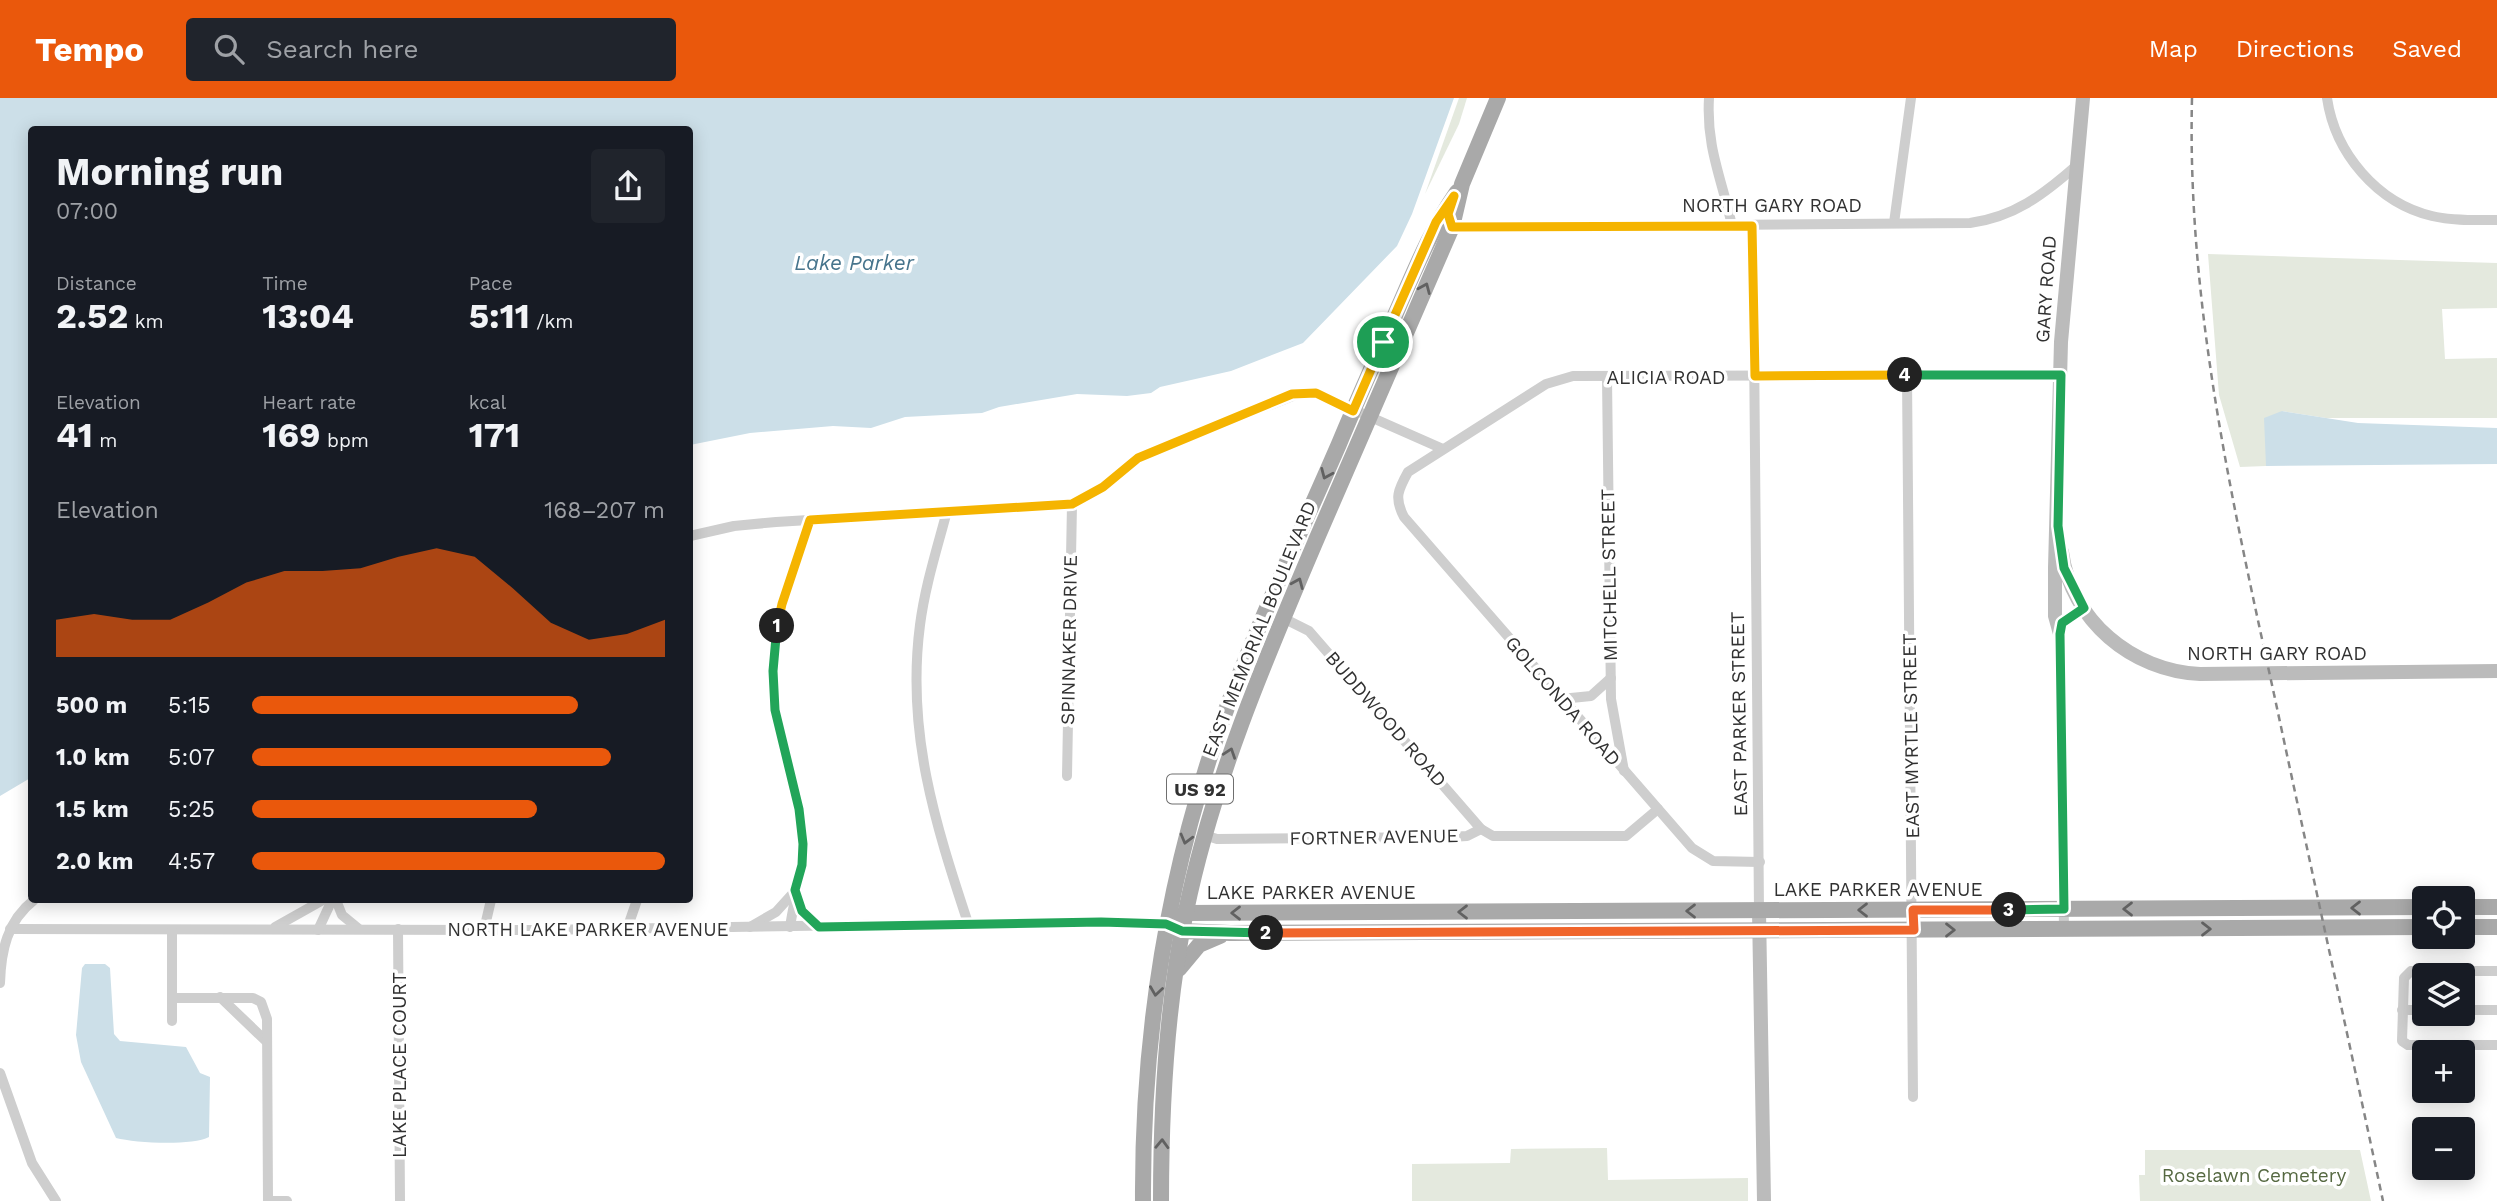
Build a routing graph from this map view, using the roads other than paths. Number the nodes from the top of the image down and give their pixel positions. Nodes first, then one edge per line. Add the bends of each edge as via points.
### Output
1 (1498, 98) edge
2 (1709, 98) edge
3 (1911, 98) edge
4 (2083, 98) edge
5 (2327, 98) edge
6 (2076, 166) junction
7 (1458, 190) junction
8 (2497, 220) edge
9 (1894, 223) junction
10 (1732, 226) junction
11 (1752, 226) junction
12 (1452, 227) junction
13 (1907, 375) junction
14 (2061, 375) junction
15 (1755, 376) junction
16 (1607, 378) junction
17 (1353, 411) junction
18 (1369, 418) junction
19 (1443, 449) junction
20 (1397, 494) joint
21 (1072, 504) junction
22 (947, 511) junction
23 (810, 520) junction
24 (2058, 526) junction
25 (693, 535) edge
26 (2084, 608) junction
27 (1283, 618) junction
28 (2060, 634) junction
29 (2497, 671) edge
30 (1611, 678) junction
31 (1561, 699) junction
32 (1624, 772) junction
33 (1067, 776) dead end
34 (1658, 809) junction
35 (1482, 829) junction
36 (1204, 835) junction
37 (1760, 862) junction
38 (795, 890) junction
39 (32, 903) edge
40 (318, 903) edge
41 (332, 903) edge
42 (336, 903) edge
43 (490, 903) edge
44 (636, 903) edge
45 (2412, 907) edge
46 (2475, 907) edge
47 (2497, 907) edge
48 (2064, 909) junction
49 (1913, 910) junction
50 (1759, 911) junction
51 (1185, 913) junction
52 (968, 923) junction
53 (1166, 924) junction
54 (790, 927) junction
55 (819, 927) junction
56 (2475, 927) edge
57 (2497, 927) edge
58 (747, 928) junction
59 (2412, 928) edge
60 (10, 929) junction
61 (269, 929) junction
62 (359, 929) junction
63 (398, 929) junction
64 (627, 929) junction
65 (172, 930) junction
66 (318, 930) junction
67 (484, 930) junction
68 (1914, 930) junction
69 (2064, 930) junction
70 (1182, 931) junction
71 (1759, 931) junction
72 (1230, 933) junction
73 (2497, 971) edge
74 (1175, 978) junction
75 (0, 983) edge
76 (220, 997) junction
77 (172, 998) junction
78 (2402, 1010) junction
79 (2412, 1010) edge
80 (2475, 1010) edge
81 (2497, 1010) edge
82 (172, 1021) dead end
83 (267, 1042) junction
84 (2497, 1045) edge
85 (0, 1073) edge
86 (1913, 1097) dead end
87 (53, 1199) edge
88 (270, 1201) edge
89 (287, 1201) edge
90 (400, 1201) edge
91 (1143, 1201) edge
92 (1161, 1201) edge
93 (1764, 1201) edge

1 - 7 main road, EAST MEMORIAL BOULEVARD / US 92
2 - 10 street via 1714,167
3 - 9 street
4 - 6 main road, GARY ROAD
5 - 8 street via 2334,129 2372,185 2412,209 2444,218
6 - 9 street, NORTH GARY ROAD via 2043,196 2008,215 1970,223
6 - 14 main road, GARY ROAD
7 - 12 main road, EAST MEMORIAL BOULEVARD / US 92
7 - 17 main road, EAST MEMORIAL BOULEVARD / US 92 via 1436,222
9 - 11 street, NORTH GARY ROAD
10 - 11 street, NORTH GARY ROAD
10 - 12 street, NORTH GARY ROAD
11 - 15 street, EAST PARKER STREET
18 -> 12 main road, EAST MEMORIAL BOULEVARD / US 92
13 - 14 street, ALICIA ROAD
13 - 15 street, ALICIA ROAD
13 - 49 street, EAST MYRTLE STREET
14 - 24 main road, GARY ROAD
15 - 16 street, ALICIA ROAD
15 - 37 street, EAST PARKER STREET
16 - 19 street, ALICIA ROAD via 1573,376 1553,382
16 - 30 street, MITCHELL STREET
17 - 18 street
17 - 21 street via 1316,393 1292,394 1138,458 1103,487
17 -> 53 main road, EAST MEMORIAL BOULEVARD / US 92 via 1221,723
18 - 19 street
27 -> 18 main road, EAST MEMORIAL BOULEVARD / US 92
19 - 20 street, ALICIA ROAD via 1408,472
20 - 31 street, GOLCONDA ROAD via 1404,517
21 - 22 street
21 - 33 street, SPINNAKER DRIVE
22 - 23 street
22 - 52 street via 920,627 919,740 933,816
23 - 25 street via 734,526
23 - 38 street via 782,604 774,661 775,710 802,826 802,865
24 - 26 main road, NORTH GARY ROAD via 2064,568
24 - 28 main road via 2055,617
26 - 28 street via 2062,623
26 - 29 main road, NORTH GARY ROAD via 2108,638 2130,654 2189,673
27 - 35 street, BUDDWOOD ROAD via 1309,631
36 -> 27 main road, EAST MEMORIAL BOULEVARD / US 92 via 1231,748
28 - 48 street
30 - 31 street via 1591,696
30 - 32 street, MITCHELL STREET
31 - 32 street, GOLCONDA ROAD
32 - 34 street, GOLCONDA ROAD
34 - 35 street, FORTNER AVENUE via 1621,836 1504,837
34 - 37 street, GOLCONDA ROAD via 1702,855 1713,860
35 - 36 street, FORTNER AVENUE via 1451,838 1217,839
36 - 51 main road, EAST MEMORIAL BOULEVARD / US 92
37 - 50 street, EAST PARKER STREET
38 - 54 street
38 - 55 street via 802,911
38 - 58 street via 776,912
39 - 60 street
40 - 61 street
41 - 66 street
42 - 62 street
43 - 67 street
44 - 64 street
45 -> 48 main road, LAKE PARKER AVENUE
46 - 47 main road
48 - 49 main road, LAKE PARKER AVENUE
48 - 69 street
49 -> 50 main road, LAKE PARKER AVENUE
49 - 68 street, EAST MYRTLE STREET
50 -> 51 main road, LAKE PARKER AVENUE
50 - 71 main road, EAST PARKER STREET
51 - 53 main road, LAKE PARKER AVENUE
51 - 70 main road, EAST MEMORIAL BOULEVARD / US 92
52 - 53 street, NORTH LAKE PARKER AVENUE
52 - 55 street, NORTH LAKE PARKER AVENUE
53 - 70 main road, LAKE PARKER AVENUE
53 -> 91 main road, EAST MEMORIAL BOULEVARD / US 92 via 1147,1063
54 - 55 street, NORTH LAKE PARKER AVENUE
54 - 58 street, NORTH LAKE PARKER AVENUE
56 - 57 main road
58 - 64 street, NORTH LAKE PARKER AVENUE
69 -> 59 main road, LAKE PARKER AVENUE
60 - 65 street, NORTH LAKE PARKER AVENUE
60 - 75 street via 1,954
61 - 65 street, NORTH LAKE PARKER AVENUE
61 - 66 street, NORTH LAKE PARKER AVENUE
62 - 63 street, NORTH LAKE PARKER AVENUE
62 - 66 street, NORTH LAKE PARKER AVENUE
63 - 67 street, NORTH LAKE PARKER AVENUE
63 - 90 street, LAKE PLACE COURT
64 - 67 street, NORTH LAKE PARKER AVENUE
65 - 77 street
68 -> 69 main road, LAKE PARKER AVENUE
68 - 71 main road, LAKE PARKER AVENUE
68 - 86 street, EAST MYRTLE STREET
70 - 72 main road, LAKE PARKER AVENUE
70 - 74 main road, EAST MEMORIAL BOULEVARD / US 92
71 - 72 main road, LAKE PARKER AVENUE
71 - 93 main road, EAST PARKER STREET
72 - 74 main road via 1199,944
73 - 78 street via 2411,971 2404,978
92 -> 74 main road, EAST MEMORIAL BOULEVARD / US 92 via 1164,1087
76 - 77 street
76 - 83 street
76 - 83 street via 261,1002
77 - 82 street
78 - 79 street
78 - 84 street via 2402,1041 2408,1045
80 - 81 street
83 - 88 street
85 - 87 street via 32,1163
88 - 89 street

